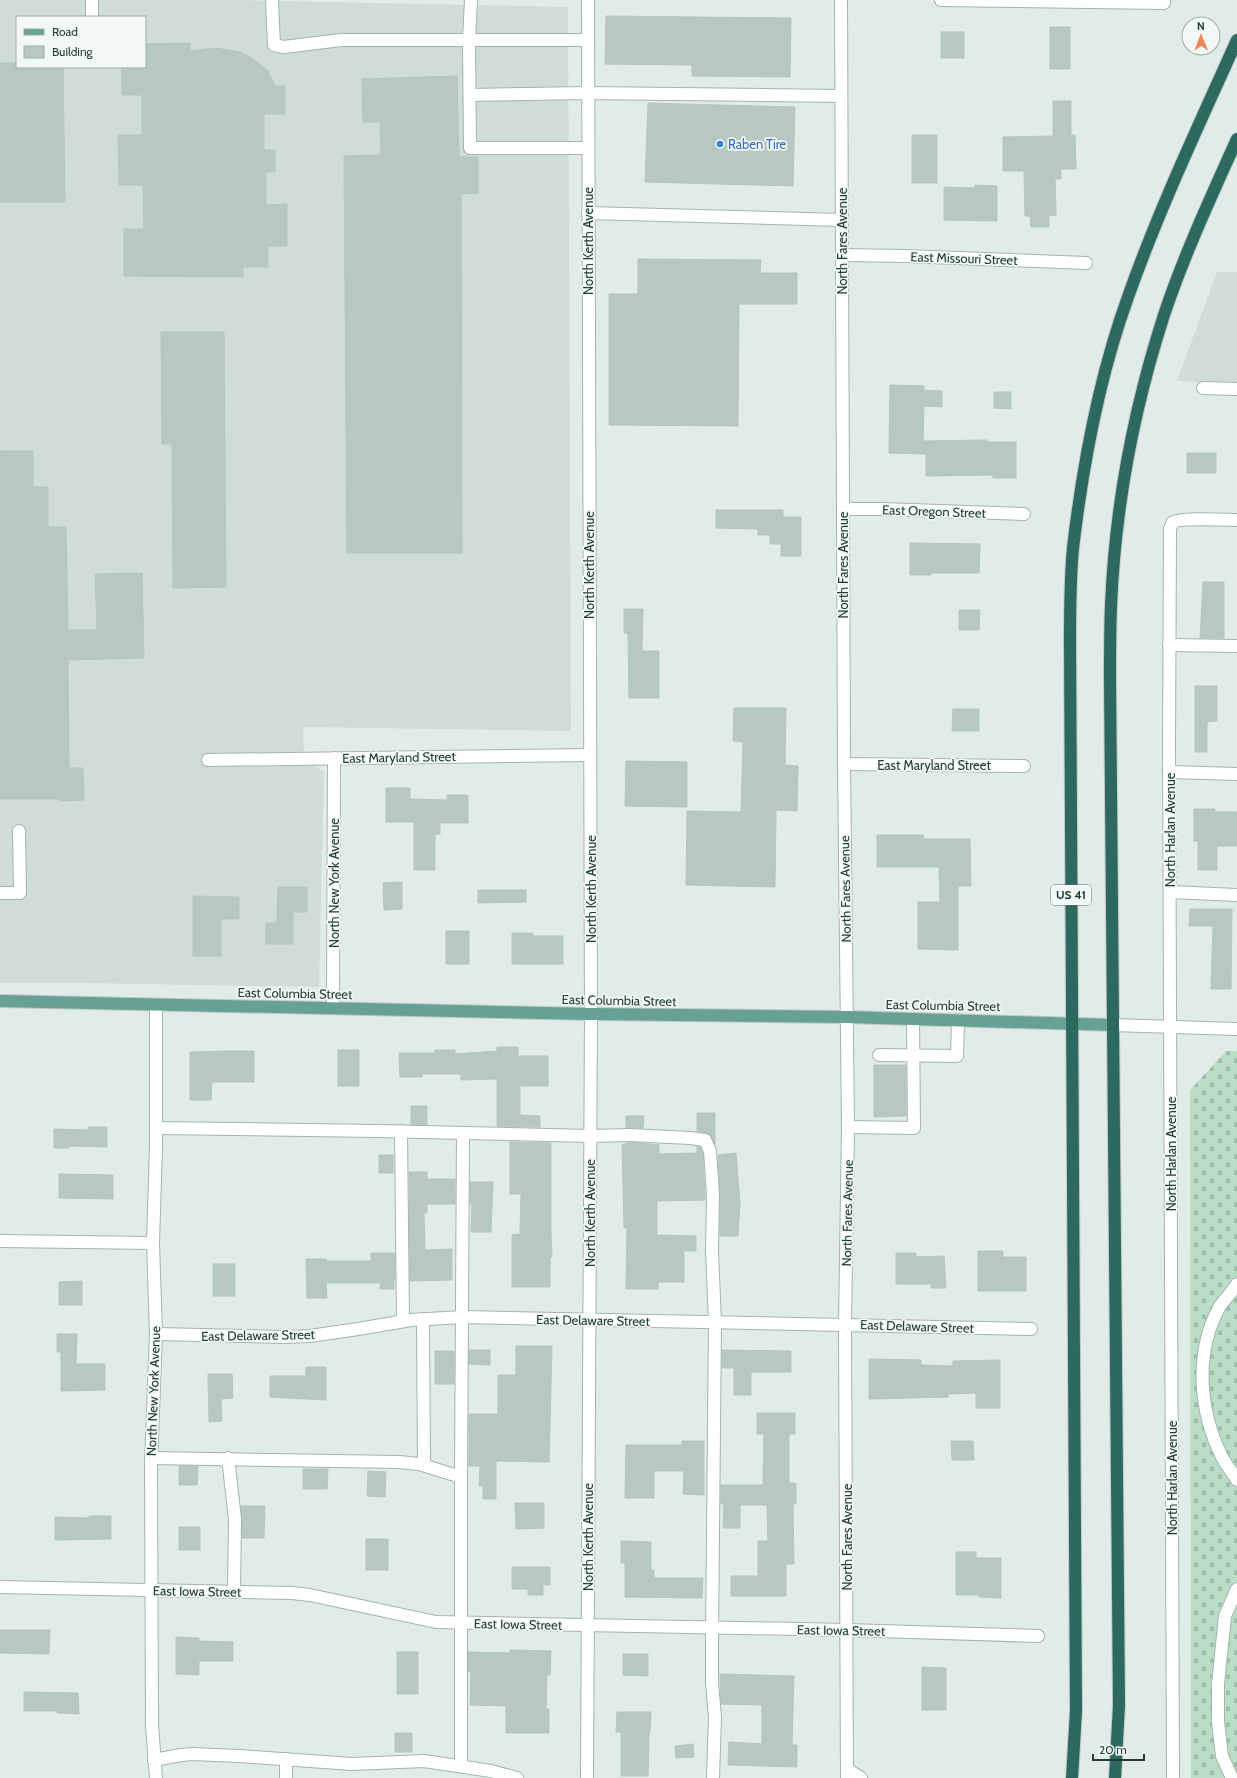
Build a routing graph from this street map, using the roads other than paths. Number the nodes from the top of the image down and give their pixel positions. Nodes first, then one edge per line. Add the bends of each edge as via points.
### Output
1 (92, 0) edge
2 (272, 0) edge
3 (471, 0) edge
4 (588, 0) edge
5 (841, 0) edge
6 (941, 0) edge
7 (1164, 1) edge
8 (92, 16) edge
9 (469, 40) junction
10 (588, 40) junction
11 (1237, 40) edge
12 (587, 93) junction
13 (470, 94) junction
14 (841, 96) junction
15 (1237, 139) edge
16 (588, 148) junction
17 (588, 213) junction
18 (842, 220) junction
19 (842, 255) junction
20 (1086, 263) dead end
21 (1203, 388) dead end
22 (1237, 389) edge
23 (843, 509) junction
24 (1024, 514) dead end
25 (1237, 520) edge
26 (1169, 645) junction
27 (1237, 646) edge
28 (590, 755) junction
29 (334, 758) junction
30 (208, 760) dead end
31 (844, 764) junction
32 (1024, 766) dead end
33 (1170, 772) junction
34 (1237, 774) edge
35 (19, 831) dead end
36 (1170, 892) junction
37 (0, 893) edge
38 (1237, 895) edge
39 (0, 1001) edge
40 (156, 1005) junction
41 (334, 1008) junction
42 (591, 1014) junction
43 (847, 1017) junction
44 (913, 1019) junction
45 (958, 1020) junction
46 (1072, 1023) junction
47 (1113, 1025) junction
48 (1171, 1027) junction
49 (1237, 1028) edge
50 (879, 1055) dead end
51 (914, 1056) junction
52 (848, 1126) junction
53 (156, 1128) junction
54 (401, 1131) junction
55 (463, 1133) junction
56 (591, 1136) junction
57 (0, 1241) edge
58 (153, 1243) junction
59 (1237, 1284) edge
60 (463, 1317) junction
61 (422, 1319) junction
62 (590, 1320) junction
63 (402, 1321) junction
64 (714, 1322) junction
65 (845, 1324) junction
66 (1031, 1329) dead end
67 (156, 1334) junction
68 (151, 1458) junction
69 (228, 1458) junction
70 (424, 1465) junction
71 (461, 1477) junction
72 (1237, 1480) edge
73 (0, 1586) edge
74 (1237, 1589) edge
75 (151, 1590) junction
76 (234, 1592) junction
77 (461, 1623) junction
78 (588, 1626) junction
79 (712, 1628) junction
80 (847, 1630) junction
81 (1038, 1636) dead end
82 (286, 1759) junction
83 (154, 1760) junction
84 (461, 1766) junction
85 (847, 1774) edge
86 (156, 1778) edge
87 (286, 1778) edge
88 (517, 1778) edge
89 (586, 1778) edge
90 (713, 1778) edge
91 (861, 1778) edge
92 (1072, 1778) edge
93 (1115, 1778) edge
94 (1173, 1778) edge
95 (1232, 1778) edge

1 - 8 street
2 - 9 street via 274,44 279,46 341,40
3 - 9 street
4 - 10 street, North Kerth Avenue
5 - 14 street, North Fares Avenue
6 - 7 street
9 - 10 street
9 - 13 street
10 - 12 street, North Kerth Avenue
11 - 46 highway, US 41 via 1127,298 1102,386 1084,469 1073,549 1071,592
12 - 13 street
12 - 14 street
12 - 16 street, North Kerth Avenue
13 - 16 street via 470,148
14 - 18 street, North Fares Avenue
15 - 47 highway via 1200,223 1165,314 1138,407 1120,510 1111,606 1110,678
16 - 17 street, North Kerth Avenue
17 - 18 street
17 - 28 street, North Kerth Avenue
18 - 19 street, North Fares Avenue
19 - 20 street, East Missouri Street
19 - 23 street, North Fares Avenue
21 - 22 street
23 - 24 street, East Oregon Street
23 - 31 street, North Fares Avenue
25 - 26 street, North Harlan Avenue via 1197,519 1172,523
26 - 27 street
26 - 33 street, North Harlan Avenue
28 - 29 street, East Maryland Street
28 - 42 street, North Kerth Avenue
29 - 30 street, East Maryland Street
29 - 41 street, North New York Avenue
31 - 32 street, East Maryland Street
31 - 43 street, North Fares Avenue
33 - 34 street
33 - 36 street, North Harlan Avenue
35 - 37 street via 20,893
36 - 38 street
36 - 48 street, North Harlan Avenue
39 - 40 main road, East Columbia Street
40 - 41 main road, East Columbia Street
40 - 53 street, North New York Avenue
41 - 42 main road, East Columbia Street
42 - 43 main road, East Columbia Street
42 - 56 street, North Kerth Avenue
43 - 44 main road, East Columbia Street
43 - 52 street, North Fares Avenue
44 - 45 main road, East Columbia Street
44 - 51 street
45 - 46 main road, East Columbia Street
45 - 51 street via 957,1056
46 - 47 main road, East Columbia Street
46 - 92 highway, US 41 via 1076,1710
47 - 48 street, East Columbia Street
47 - 93 highway via 1119,1705
48 - 49 street, East Columbia Street
48 - 94 street, North Harlan Avenue
50 - 51 street
51 - 52 street via 914,1128
52 - 65 street, North Fares Avenue
53 - 54 street
53 - 58 street, North New York Avenue
54 - 55 street
54 - 63 street
55 - 56 street
55 - 60 street
56 - 62 street, North Kerth Avenue
56 - 64 street via 630,1135 705,1140 710,1151 713,1194
57 - 58 street
58 - 67 street, North New York Avenue
59 - 72 street via 1220,1307 1209,1335 1203,1361 1204,1404 1211,1431 1222,1457
60 - 61 street, East Delaware Street
60 - 62 street, East Delaware Street
60 - 71 street
61 - 63 street, East Delaware Street
61 - 70 street
62 - 64 street, East Delaware Street
62 - 78 street, North Kerth Avenue
63 - 67 street, East Delaware Street via 338,1332 284,1337
64 - 65 street, East Delaware Street
64 - 79 street
65 - 66 street, East Delaware Street
65 - 80 street, North Fares Avenue
67 - 68 street, North New York Avenue
68 - 69 street
68 - 75 street, North New York Avenue
69 - 70 street via 398,1462
69 - 76 street via 235,1519
70 - 71 street
71 - 77 street
73 - 75 street, East Iowa Street
74 - 95 street via 1226,1616 1218,1684 1218,1722 1222,1756
75 - 76 street, East Iowa Street
75 - 83 street, North New York Avenue
76 - 77 street, East Iowa Street via 310,1595 436,1622
77 - 78 street, East Iowa Street
77 - 84 street
78 - 79 street, East Iowa Street
78 - 89 street, North Kerth Avenue
79 - 80 street, East Iowa Street
79 - 90 street via 715,1717
80 - 81 street, East Iowa Street
80 - 85 street, North Fares Avenue
82 - 83 street via 181,1754
82 - 84 street via 352,1764 424,1761
82 - 87 street
83 - 86 street, North New York Avenue
84 - 88 street
85 - 91 street

